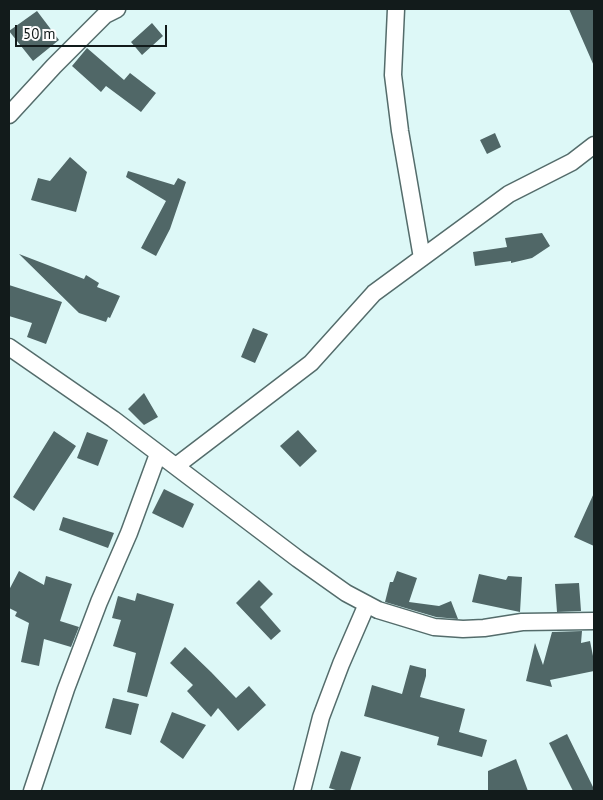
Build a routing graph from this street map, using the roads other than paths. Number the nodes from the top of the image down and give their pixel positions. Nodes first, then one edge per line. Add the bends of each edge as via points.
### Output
1 (116, 9) edge
2 (396, 9) edge
3 (9, 115) edge
4 (594, 145) edge
5 (422, 258) junction
6 (9, 346) edge
7 (158, 454) junction
8 (176, 466) junction
9 (367, 604) junction
10 (594, 621) edge
11 (32, 791) edge
12 (302, 791) edge

1 - 3 street via 105,15
2 - 5 street via 393,75
4 - 5 street via 572,162 509,194
5 - 8 street via 374,293 311,363
6 - 7 street
7 - 8 street
7 - 11 street via 66,689
8 - 9 street via 298,559
9 - 10 street via 434,627 462,629 522,622
9 - 12 street via 321,717

